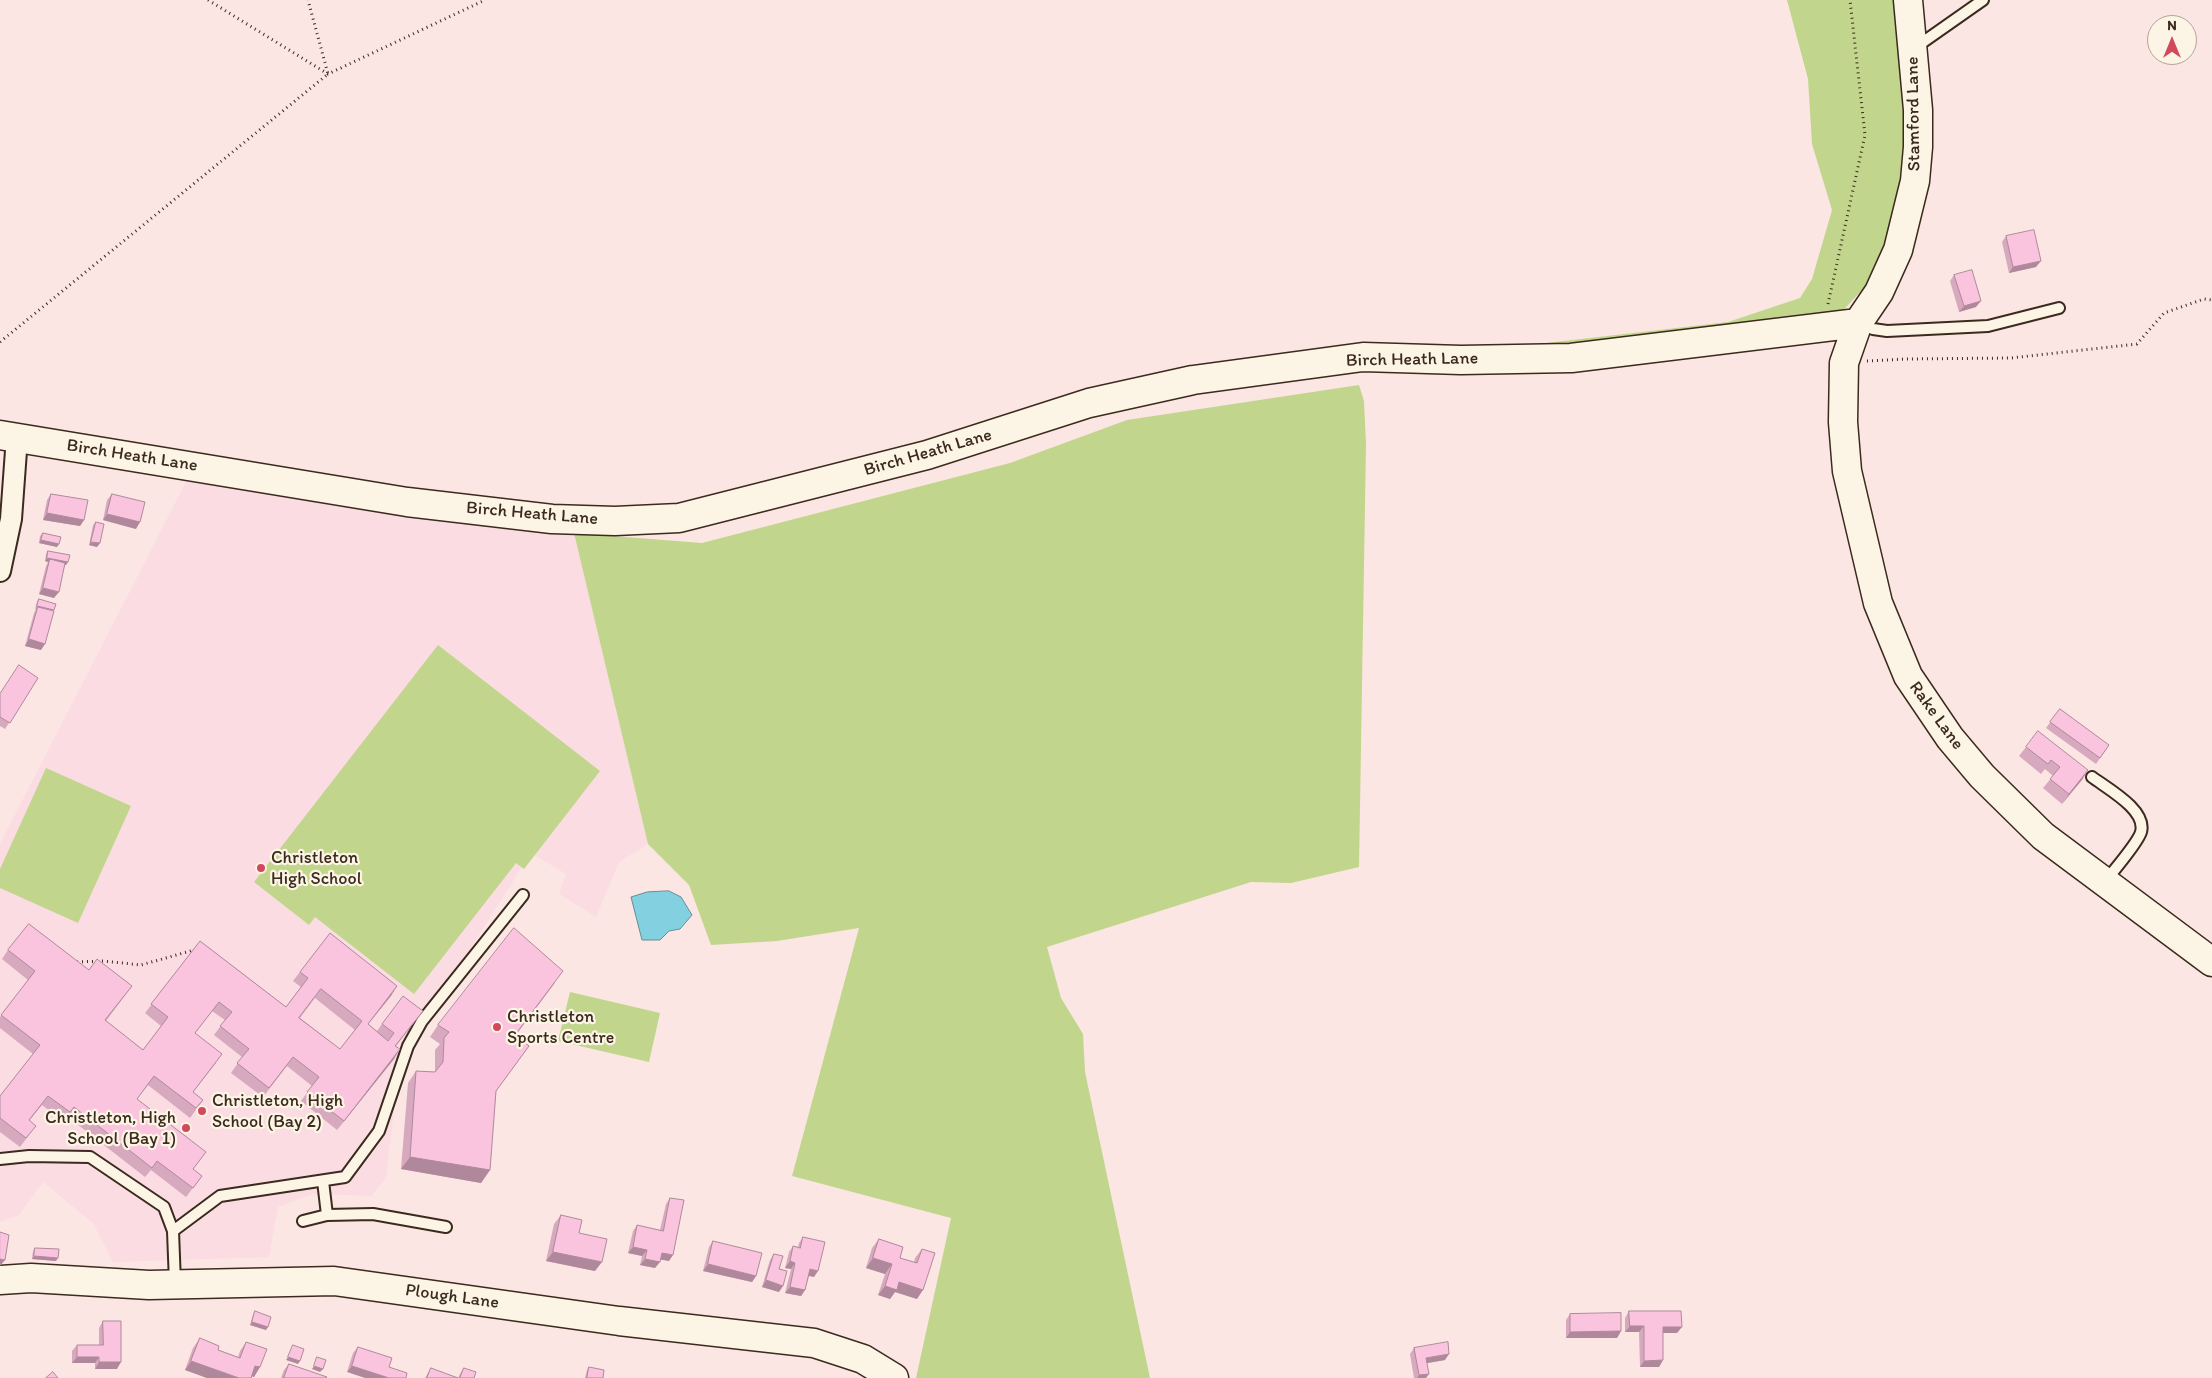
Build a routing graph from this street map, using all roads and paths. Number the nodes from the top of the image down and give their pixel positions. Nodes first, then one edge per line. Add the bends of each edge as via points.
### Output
1 (208, 0) edge
2 (308, 0) edge
3 (484, 0) edge
4 (1850, 0) edge
5 (1908, 0) edge
6 (1983, 0) edge
7 (1913, 49) junction
8 (328, 74) junction
9 (2212, 300) edge
10 (2059, 308) dead end
11 (1858, 323) junction
12 (1822, 329) junction
13 (0, 342) edge
14 (1844, 363) junction
15 (9, 436) edge
16 (0, 571) edge
17 (2092, 777) dead end
18 (2104, 883) junction
19 (523, 895) dead end
20 (194, 950) edge
21 (2212, 962) edge
22 (70, 964) edge
23 (0, 1160) edge
24 (323, 1181) junction
25 (327, 1215) junction
26 (304, 1221) dead end
27 (446, 1228) dead end
28 (172, 1231) junction
29 (0, 1280) edge
30 (176, 1284) junction
31 (894, 1378) edge

1 - 8 path
2 - 8 path
3 - 8 path
4 - 12 path via 1865,135
5 - 7 street, Stamford Lane
6 - 7 lane
7 - 11 street, Stamford Lane via 1918,110 1915,181 1898,250 1879,292
8 - 13 path
9 - 14 path via 2204,299 2164,313 2136,344 2011,358
10 - 11 lane via 1988,326 1887,331
11 - 12 street, Birch Heath Lane
11 - 14 street, Stamford Lane
12 - 15 street, Birch Heath Lane via 1571,358 1462,360 1363,357 1193,380 1089,403 927,456 679,518 552,519 407,502
14 - 18 street, Rake Lane via 1843,422 1847,471 1878,603 1908,676 1950,738 1982,776 2043,836
15 - 16 street via 11,519
17 - 18 lane via 2137,812 2142,822 2141,833
18 - 21 street, Rake Lane
19 - 24 lane via 422,1021 408,1046 379,1131 345,1177
20 - 22 path via 141,966 103,961
23 - 28 lane via 29,1156 90,1157 164,1207
24 - 25 lane
24 - 28 lane via 220,1196
25 - 26 lane
25 - 27 lane via 373,1214
28 - 30 lane
29 - 30 street, Plough Lane via 31,1278
30 - 31 street, Plough Lane via 334,1281 619,1321 814,1343 863,1359

